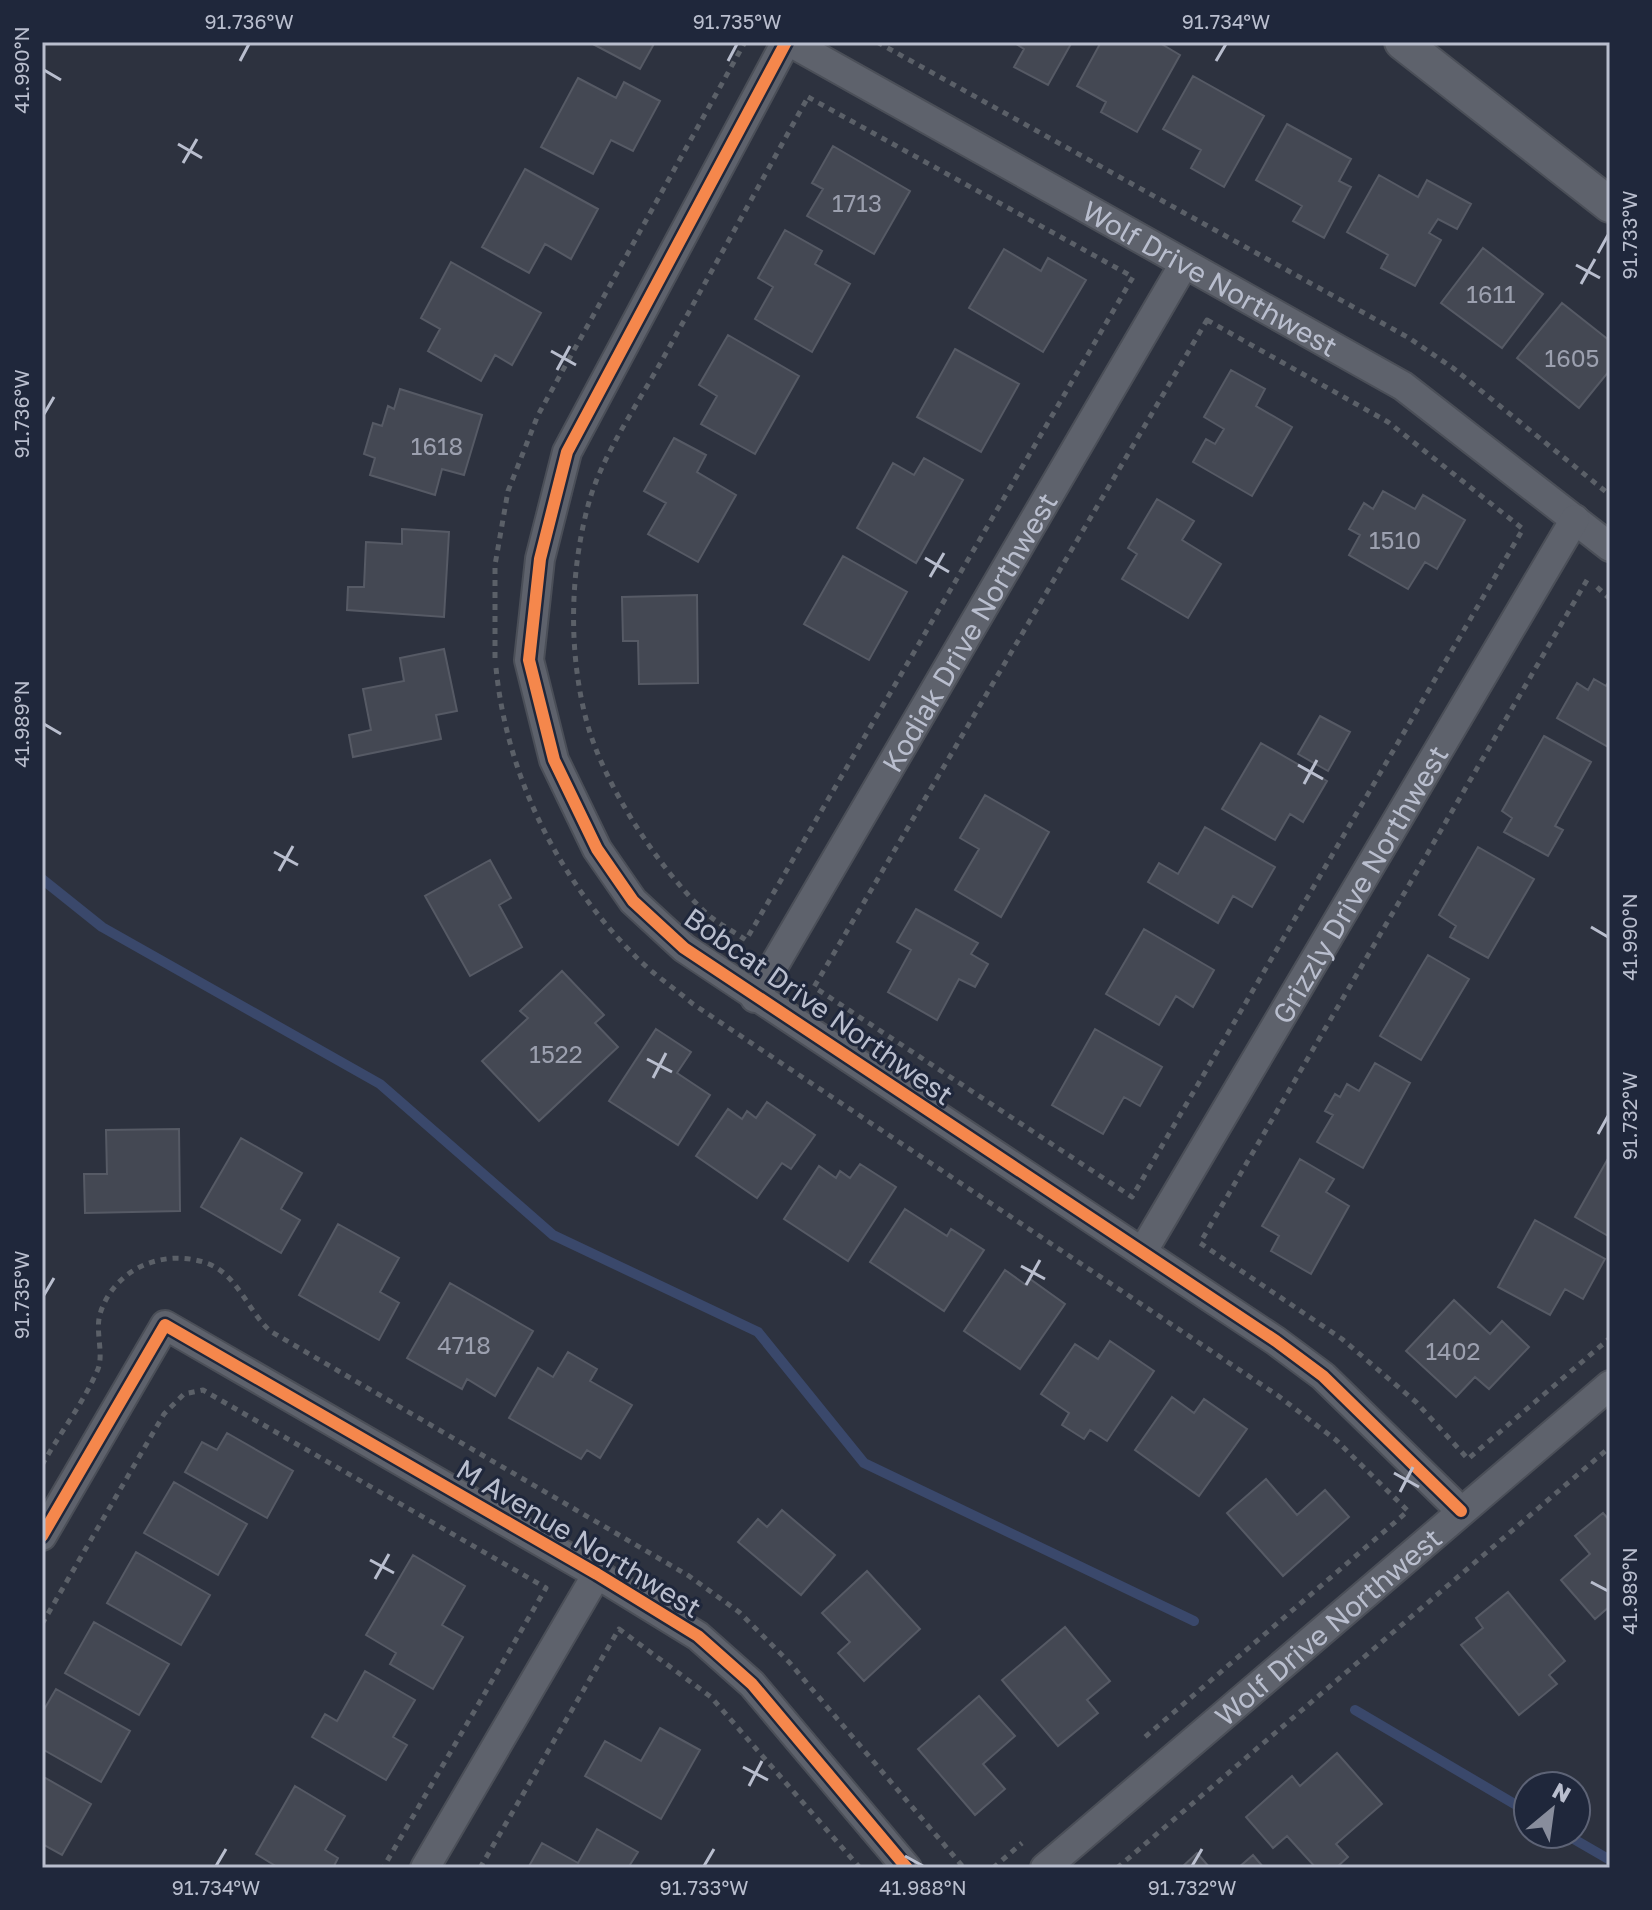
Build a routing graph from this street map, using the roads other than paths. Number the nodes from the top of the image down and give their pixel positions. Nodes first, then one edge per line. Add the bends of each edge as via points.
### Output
1 (788, 42) edge
2 (1402, 42) edge
3 (1610, 205) edge
4 (1184, 264) junction
5 (1575, 519) junction
6 (1610, 547) edge
7 (755, 998) junction
8 (1143, 1251) junction
9 (1610, 1385) edge
10 (1461, 1511) junction
11 (42, 1536) edge
12 (597, 1574) junction
13 (425, 1868) edge
14 (907, 1868) edge
15 (1045, 1868) edge

1 - 4 street, Wolf Drive Northwest
1 - 7 street, Bobcat Drive Northwest via 567,452 540,559 529,660 554,760 597,849 633,901 684,948
2 - 3 street
4 - 5 street, Wolf Drive Northwest via 1403,386
4 - 7 street, Kodiak Drive Northwest
5 - 6 street, Wolf Drive Northwest
5 - 8 street, Grizzly Drive Northwest
7 - 8 street, Bobcat Drive Northwest
8 - 10 street, Bobcat Drive Northwest via 1323,1376
9 - 10 street, Wolf Drive Northwest
10 - 15 street, Wolf Drive Northwest
11 - 12 street, M Avenue Northwest via 165,1325
12 - 13 street
12 - 14 street, M Avenue Northwest via 698,1636 752,1684

